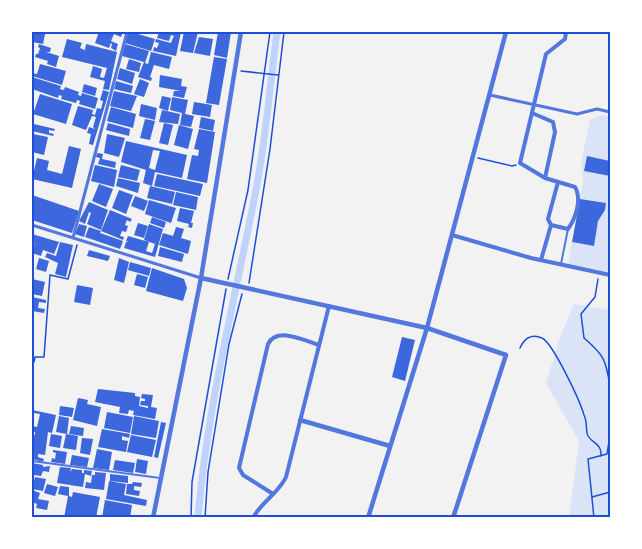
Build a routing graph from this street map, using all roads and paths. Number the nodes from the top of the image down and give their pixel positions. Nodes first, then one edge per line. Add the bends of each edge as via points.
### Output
1 (127, 32) edge
2 (241, 32) edge
3 (270, 32) edge
4 (284, 32) edge
5 (506, 32) edge
6 (566, 32) edge
7 (234, 70) junction
8 (265, 74) junction
9 (279, 75) junction
10 (489, 94) junction
11 (534, 106) junction
12 (610, 112) edge
13 (532, 113) junction
14 (472, 156) junction
15 (520, 163) junction
16 (545, 178) junction
17 (558, 182) junction
18 (32, 225) edge
19 (551, 225) junction
20 (568, 229) junction
21 (452, 235) junction
22 (73, 238) junction
23 (78, 240) junction
24 (541, 260) junction
25 (561, 264) junction
26 (599, 272) junction
27 (610, 274) edge
28 (201, 278) junction
29 (227, 283) junction
30 (249, 288) junction
31 (329, 305) junction
32 (427, 328) junction
33 (319, 345) junction
34 (520, 348) dead end
35 (32, 362) edge
36 (610, 386) edge
37 (300, 420) junction
38 (610, 435) edge
39 (390, 446) junction
40 (602, 456) junction
41 (32, 461) edge
42 (160, 478) junction
43 (610, 492) edge
44 (273, 494) junction
45 (592, 497) junction
46 (153, 518) edge
47 (191, 518) edge
48 (205, 518) edge
49 (253, 518) edge
50 (368, 518) edge
51 (453, 518) edge
52 (594, 518) edge

1 - 22 street
2 - 7 street
3 - 8 path
4 - 9 path
5 - 10 street
6 - 11 street via 565,39 546,54
7 - 8 path
7 - 28 street
8 - 9 path
8 - 29 path via 248,190
9 - 30 path
10 - 11 street
10 - 14 street
11 - 12 street via 577,114 597,109
11 - 13 street
13 - 15 street
13 - 16 street via 553,122 555,132
14 - 15 path via 512,166
14 - 21 street
15 - 16 street
16 - 17 street
17 - 19 street via 548,219
17 - 20 street via 575,187 579,194
18 - 22 street
19 - 20 street
19 - 24 street
20 - 25 lane
21 - 24 street
21 - 32 street
22 - 23 street
23 - 28 street
23 - 35 path via 68,279 50,275 44,357 35,357
24 - 25 street
25 - 26 street
26 - 27 street
26 - 36 path via 595,297 581,314 584,338 607,365
28 - 29 street
28 - 42 street
29 - 30 street
29 - 47 path via 192,482
30 - 31 street
30 - 48 path via 242,294 229,344 208,472
31 - 32 street
31 - 33 street
32 - 39 street
32 - 51 street via 506,355
33 - 37 street
33 - 44 street via 283,335 272,337 268,344 239,468 243,475
34 - 40 path via 530,336 542,338 550,346 578,396 587,434
37 - 39 street
37 - 44 street via 286,477
38 - 40 path via 607,454
39 - 50 street
40 - 45 path via 588,459
41 - 42 lane
42 - 46 street
43 - 45 path
44 - 49 street
45 - 52 path

